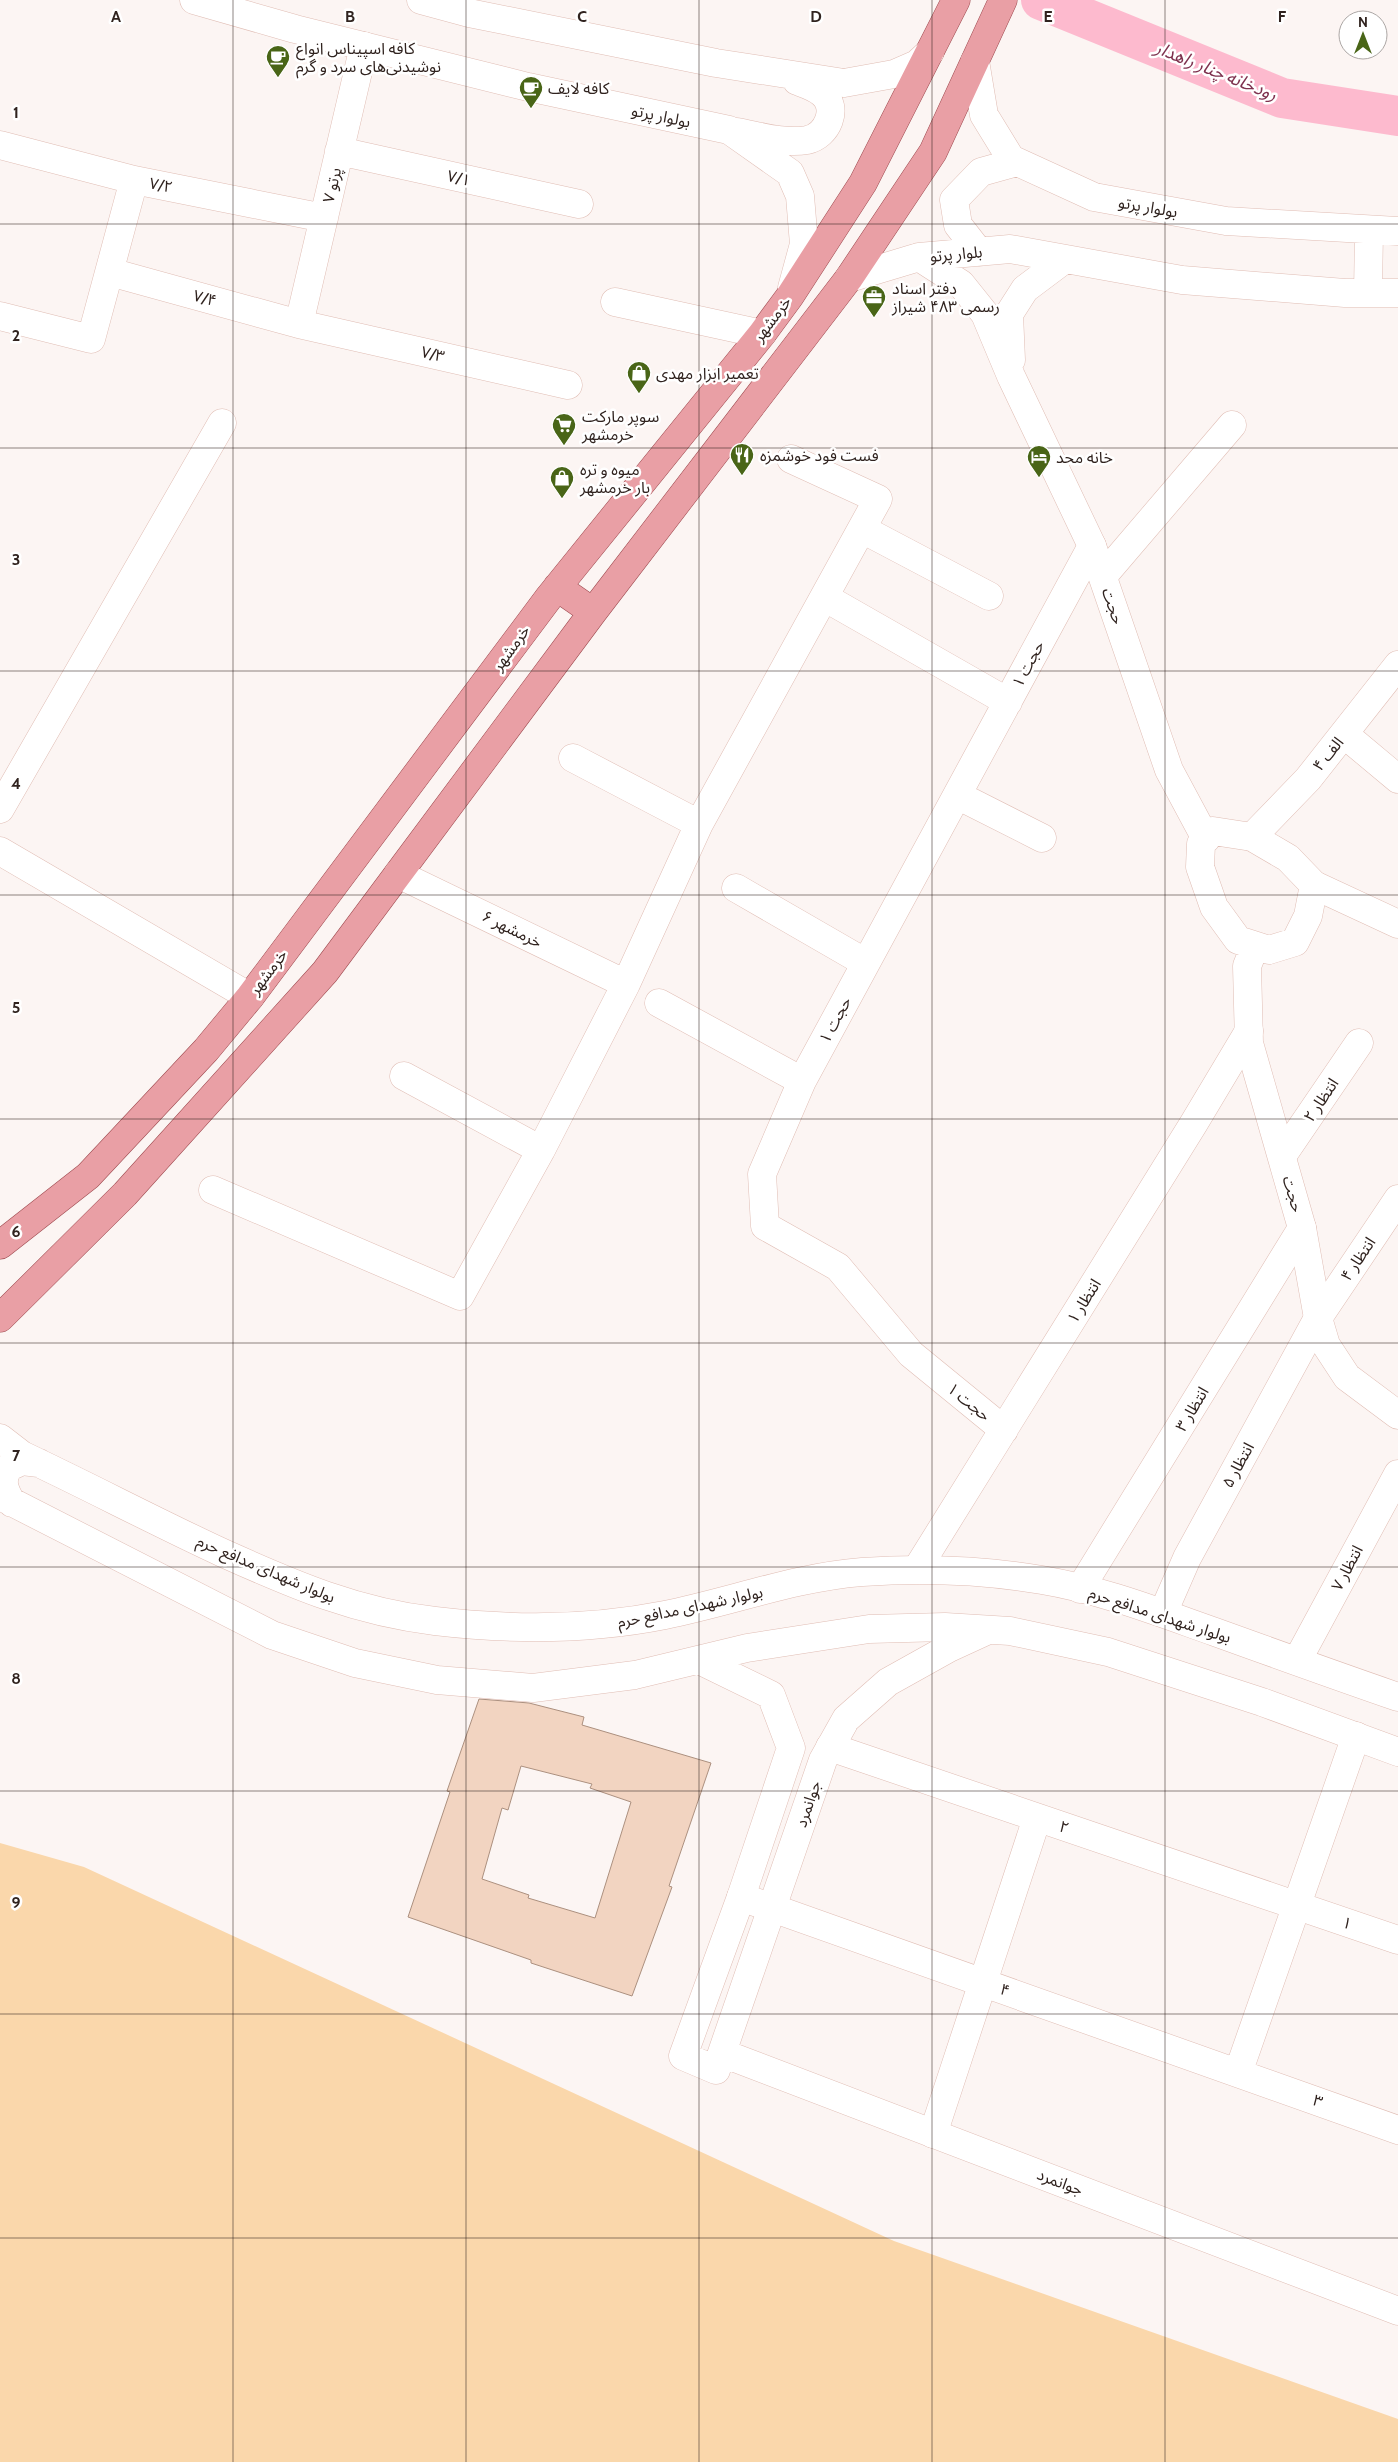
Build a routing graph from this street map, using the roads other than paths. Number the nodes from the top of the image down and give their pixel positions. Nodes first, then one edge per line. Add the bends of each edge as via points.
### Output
1 (194, 0) edge
2 (421, 0) edge
3 (956, 0) edge
4 (1001, 4) edge
5 (364, 46) junction
6 (930, 52) junction
7 (975, 61) junction
8 (766, 72) junction
9 (729, 130) junction
10 (0, 145) edge
11 (339, 151) junction
12 (1017, 162) junction
13 (134, 180) junction
14 (580, 204) dead end
15 (324, 218) junction
16 (1369, 230) junction
17 (1398, 231) edge
18 (979, 252) junction
19 (919, 257) junction
20 (1065, 259) junction
21 (110, 272) junction
22 (849, 278) junction
23 (1368, 292) junction
24 (1398, 292) edge
25 (790, 296) junction
26 (615, 302) dead end
27 (0, 316) edge
28 (299, 324) junction
29 (762, 334) junction
30 (1011, 376) junction
31 (568, 385) dead end
32 (222, 422) dead end
33 (1232, 425) dead end
34 (791, 459) dead end
35 (862, 529) junction
36 (1092, 546) junction
37 (1103, 576) junction
38 (557, 587) junction
39 (989, 596) dead end
40 (824, 598) junction
41 (593, 612) junction
42 (1398, 665) edge
43 (1008, 702) junction
44 (1344, 734) junction
45 (573, 758) dead end
46 (1398, 779) edge
47 (958, 795) junction
48 (0, 809) edge
49 (699, 824) junction
50 (1252, 837) junction
51 (1042, 838) dead end
52 (1206, 838) junction
53 (0, 851) edge
54 (398, 874) junction
55 (1314, 885) junction
56 (736, 888) dead end
57 (1398, 924) edge
58 (1255, 946) junction
59 (866, 963) junction
60 (626, 984) junction
61 (250, 996) junction
62 (659, 1003) dead end
63 (1249, 1031) junction
64 (1359, 1043) dead end
65 (404, 1076) dead end
66 (802, 1082) junction
67 (541, 1150) junction
68 (1282, 1156) junction
69 (214, 1190) dead end
70 (1398, 1199) edge
71 (1302, 1228) junction
72 (0, 1245) edge
73 (1, 1316) edge
74 (1318, 1318) junction
75 (1398, 1415) edge
76 (1004, 1430) junction
77 (0, 1438) edge
78 (38, 1463) junction
79 (1398, 1474) edge
80 (6, 1500) edge
81 (917, 1570) junction
82 (1080, 1589) junction
83 (1163, 1613) junction
84 (989, 1630) junction
85 (699, 1660) junction
86 (1297, 1661) junction
87 (1398, 1697) edge
88 (1356, 1736) junction
89 (830, 1747) junction
90 (1398, 1752) edge
91 (1038, 1818) junction
92 (741, 1897) junction
93 (1297, 1906) junction
94 (772, 1907) junction
95 (1398, 1940) edge
96 (984, 1982) junction
97 (722, 2053) junction
98 (1238, 2073) junction
99 (1398, 2130) edge
100 (933, 2134) junction
101 (1398, 2311) edge

1 - 5 street, بولوار پرتو
2 - 8 street via 469,13
3 - 6 main road, خرمشهر
4 - 7 main road
5 - 9 street, بولوار پرتو via 528,87
5 - 11 street, پرتو ۷
6 - 8 street via 917,64 894,74 844,82
6 - 25 main road, خرمشهر via 863,183
7 - 12 street, بولوار پرتو via 984,115 1011,158
7 - 22 main road via 933,152
8 - 9 street via 798,81 822,93 830,114 824,131 818,136 797,141
9 - 25 street, بولوار پرتو via 790,173 800,196 804,244
10 - 13 street, ۷/۲
11 - 14 street, ۷/۱
11 - 15 street, پرتو ۷
12 - 16 street, بولوار پرتو via 1094,197 1226,221
12 - 18 street via 981,172 954,200 958,225
13 - 15 street, ۷/۲
13 - 21 street
15 - 28 street, پرتو ۷
16 - 17 street, بولوار پرتو
16 - 23 street
18 - 19 street, بلوار پرتو
18 - 20 street, بلوار پرتو via 1010,249
19 - 22 street, بلوار پرتو
19 - 30 street, حجت via 961,284 984,314
20 - 23 street via 1182,280
20 - 30 street via 1025,289 1009,314
21 - 27 street via 91,340
21 - 28 street, ۷/۴
22 - 41 main road
23 - 24 street
25 - 29 main road, خرمشهر
26 - 29 street
28 - 31 street, ۷/۳
29 - 38 main road, خرمشهر
30 - 36 street, حجت
32 - 48 street
33 - 37 street
34 - 35 street via 878,499
35 - 39 street
35 - 40 street
36 - 37 street, حجت
36 - 43 street, حجت ۱
37 - 52 street, حجت via 1169,770
38 - 41 main road
38 - 61 main road, خرمشهر
40 - 43 street
40 - 49 street
41 - 54 main road
42 - 44 street, ۴ الف
43 - 47 street, حجت ۱
44 - 46 street
44 - 50 street, ۴ الف via 1308,780
45 - 49 street
47 - 51 street
47 - 59 street, حجت ۱
49 - 60 street
50 - 52 street via 1213,831
50 - 55 street via 1288,858
52 - 58 street via 1202,844 1200,867 1214,907 1238,940
53 - 61 street
54 - 60 street, خرمشهر ۶
54 - 73 main road via 325,972 125,1194
55 - 57 street
55 - 58 street via 1308,916 1295,942 1269,950
56 - 59 street
58 - 63 street, حجت via 1247,966
59 - 66 street, حجت ۱
60 - 67 street
61 - 72 main road, خرمشهر via 206,1050 88,1176
62 - 66 street
63 - 68 street, حجت via 1249,1043
63 - 76 street, انتظار ۱
64 - 68 street, انتظار ۲
65 - 67 street
66 - 76 street, حجت ۱ via 762,1174 765,1226 838,1267 911,1354
67 - 69 street via 460,1296
68 - 71 street, حجت
70 - 74 street, انتظار ۴
71 - 74 street, حجت
71 - 82 street, انتظار ۳
74 - 75 street, حجت via 1326,1345 1347,1377
74 - 83 street, انتظار ۵ via 1187,1558
76 - 81 street, انتظار ۱
77 - 78 street, بولوار شهدای مدافع حرم
78 - 80 street via 22,1461 8,1467 3,1479
78 - 81 street, بولوار شهدای مدافع حرم via 189,1537 324,1596 378,1612 435,1621 495,1626 613,1623 680,1612 857,1572
79 - 86 street, انتظار ۷
80 - 85 street via 272,1635 354,1663 436,1680 533,1688 635,1675
81 - 82 street, بولوار شهدای مدافع حرم via 1004,1575
82 - 83 street, بولوار شهدای مدافع حرم via 1124,1599
83 - 86 street, بولوار شهدای مدافع حرم
84 - 85 street via 869,1629 747,1648
84 - 88 street via 1010,1631 1108,1652
84 - 89 street, جوانمرد via 888,1682 846,1719
85 - 92 street, جوانمرد via 771,1695 791,1748
86 - 87 street, بولوار شهدای مدافع حرم
88 - 90 street
88 - 93 street
89 - 91 street, ۲
89 - 94 street, جوانمرد
91 - 93 street, ۲
91 - 96 street
92 - 94 street, ۴
92 - 97 street, جوانمرد via 683,2056 716,2070
93 - 95 street, ۱
93 - 98 street
94 - 96 street, ۴
94 - 97 street, جوانمرد
96 - 98 street, ۴
96 - 100 street
97 - 100 street, جوانمرد
98 - 99 street, ۳
100 - 101 street, جوانمرد

